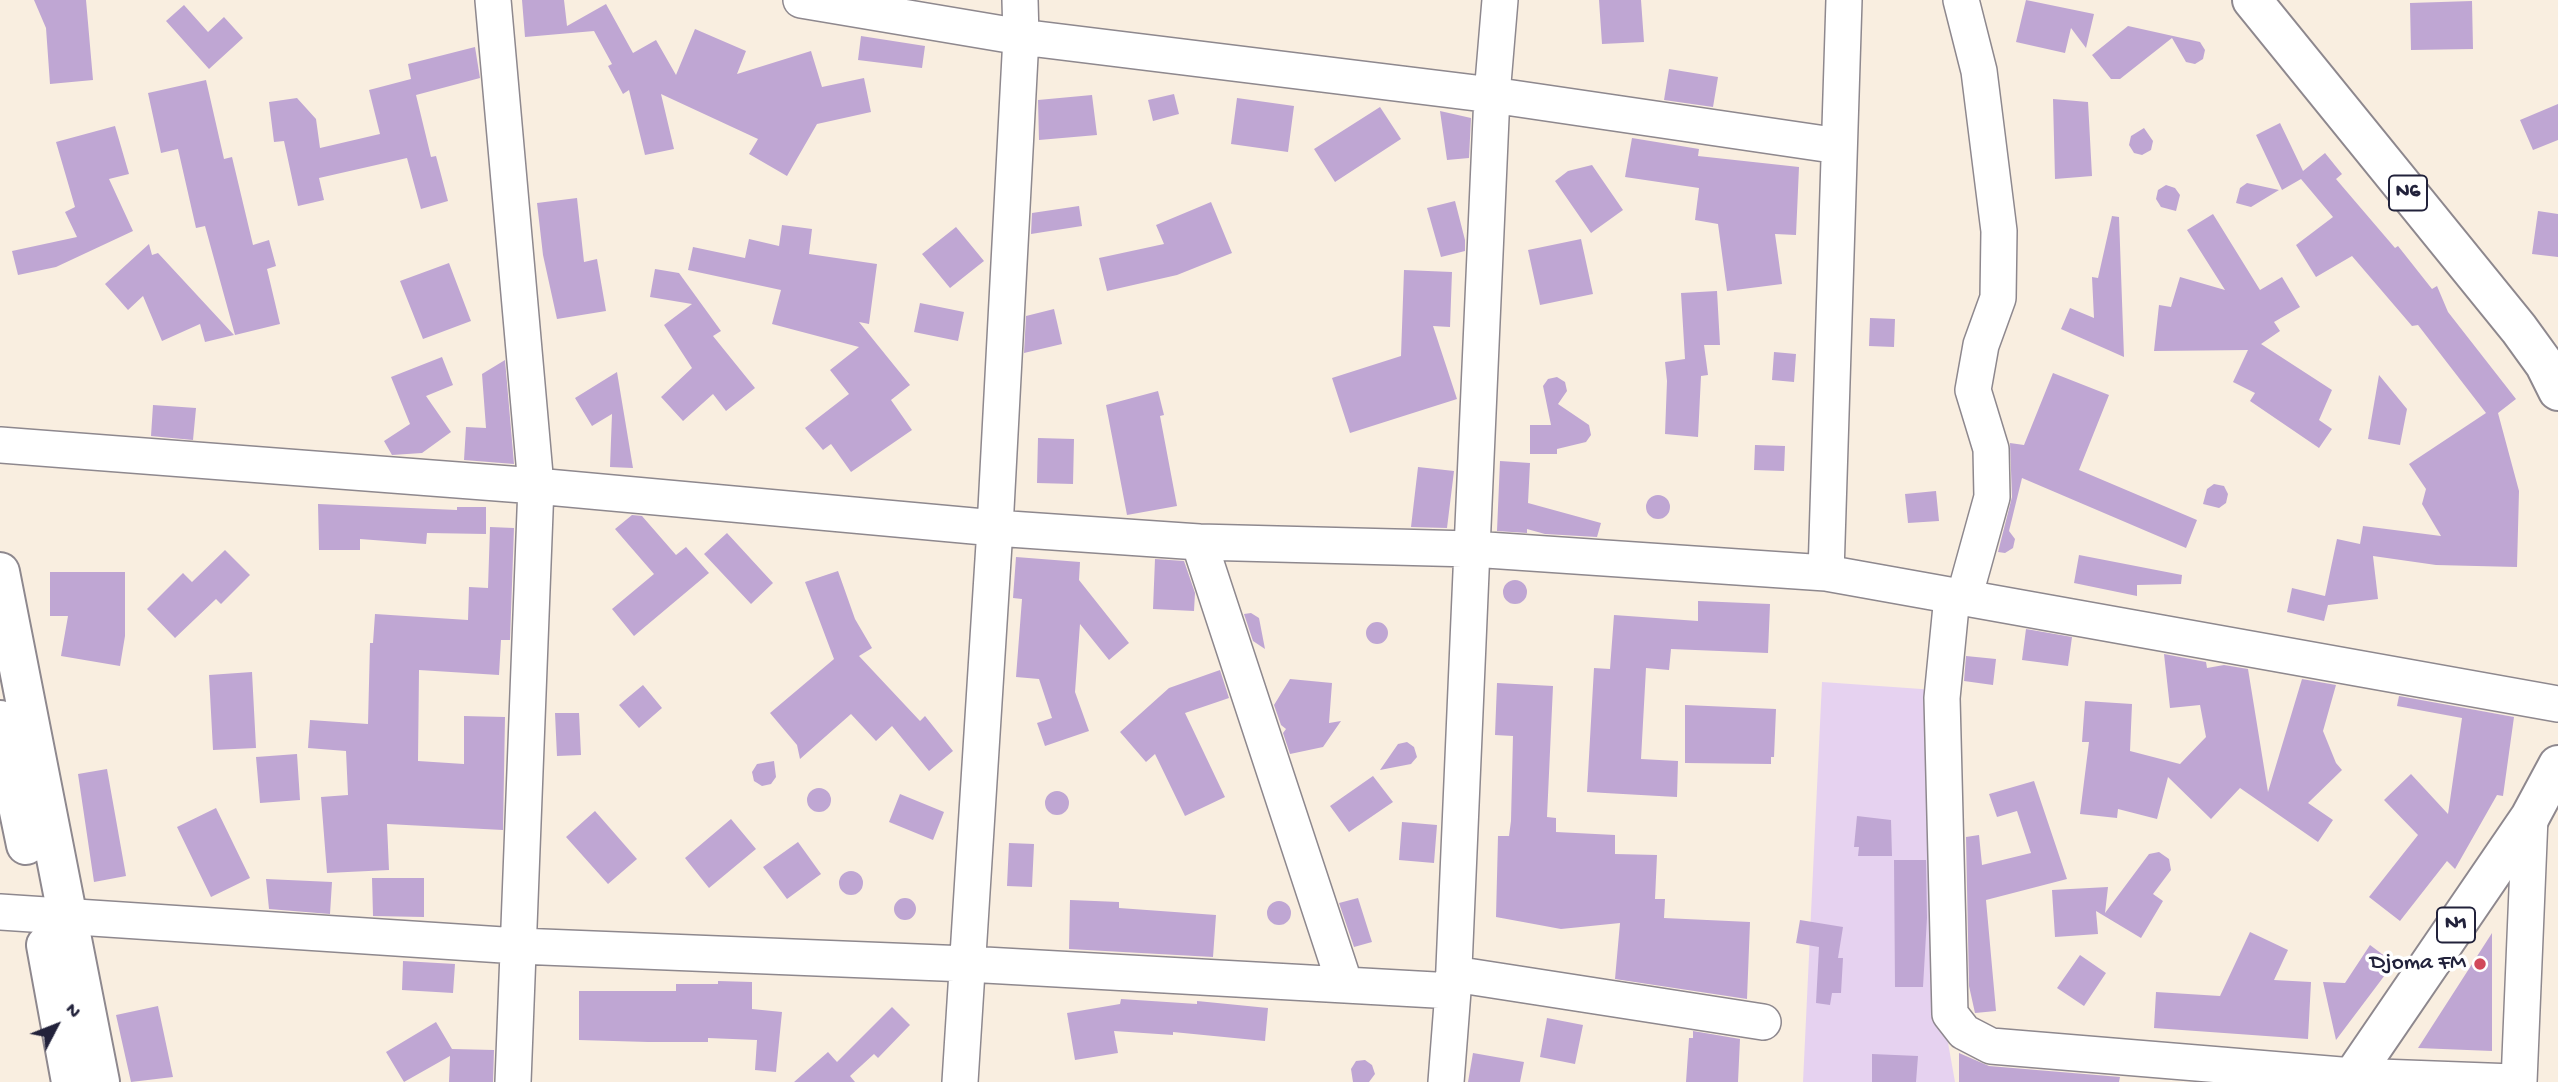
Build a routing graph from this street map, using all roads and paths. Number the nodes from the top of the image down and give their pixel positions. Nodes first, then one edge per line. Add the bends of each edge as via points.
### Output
1 (494, 0) edge
2 (801, 0) edge
3 (1020, 0) edge
4 (1500, 0) edge
5 (1844, 0) edge
6 (1961, 0) edge
7 (2252, 0) edge
8 (2281, 0) edge
9 (1021, 37) junction
10 (1492, 94) junction
11 (1839, 146) junction
12 (2558, 344) edge
13 (2558, 391) edge
14 (0, 445) edge
15 (536, 486) junction
16 (995, 528) junction
17 (1199, 542) junction
18 (1472, 549) junction
19 (0, 572) edge
20 (1826, 573) junction
21 (1958, 597) junction
22 (2558, 704) edge
23 (0, 720) edge
24 (2558, 765) edge
25 (2530, 817) junction
26 (0, 912) edge
27 (53, 914) junction
28 (517, 946) junction
29 (967, 964) junction
30 (1453, 983) junction
31 (1345, 985) junction
32 (1763, 1022) dead end
33 (2351, 1079) edge
34 (71, 1082) edge
35 (100, 1082) edge
36 (513, 1082) edge
37 (960, 1082) edge
38 (1446, 1082) edge
39 (2514, 1082) edge
40 (2519, 1082) edge

1 - 15 street
2 - 9 street
3 - 9 street
4 - 10 street
5 - 11 street
6 - 21 street via 1979,71 1999,231 1998,298 1981,345 1973,390 1991,449 1992,497
7 - 13 main road, N6 via 2519,329
8 - 12 main road, N6
9 - 10 street
9 - 16 street
10 - 11 street
10 - 18 street
11 - 20 street
14 - 15 street
15 - 16 street
15 - 28 street
16 - 17 street
16 - 29 street
17 - 18 street
17 - 31 street
18 - 20 street
18 - 30 street
19 - 27 main road
20 - 21 street
21 - 22 street
21 - 33 street via 1942,698 1950,1014 1964,1032 1991,1046
23 - 27 main road
24 - 25 main road, N1
25 - 33 main road, N1
25 - 40 street
26 - 27 street
27 - 28 street
27 - 34 main road
27 - 35 main road
28 - 29 street
28 - 36 street
29 - 31 street
29 - 37 street
30 - 31 street
30 - 32 street
30 - 38 street
33 - 39 street

